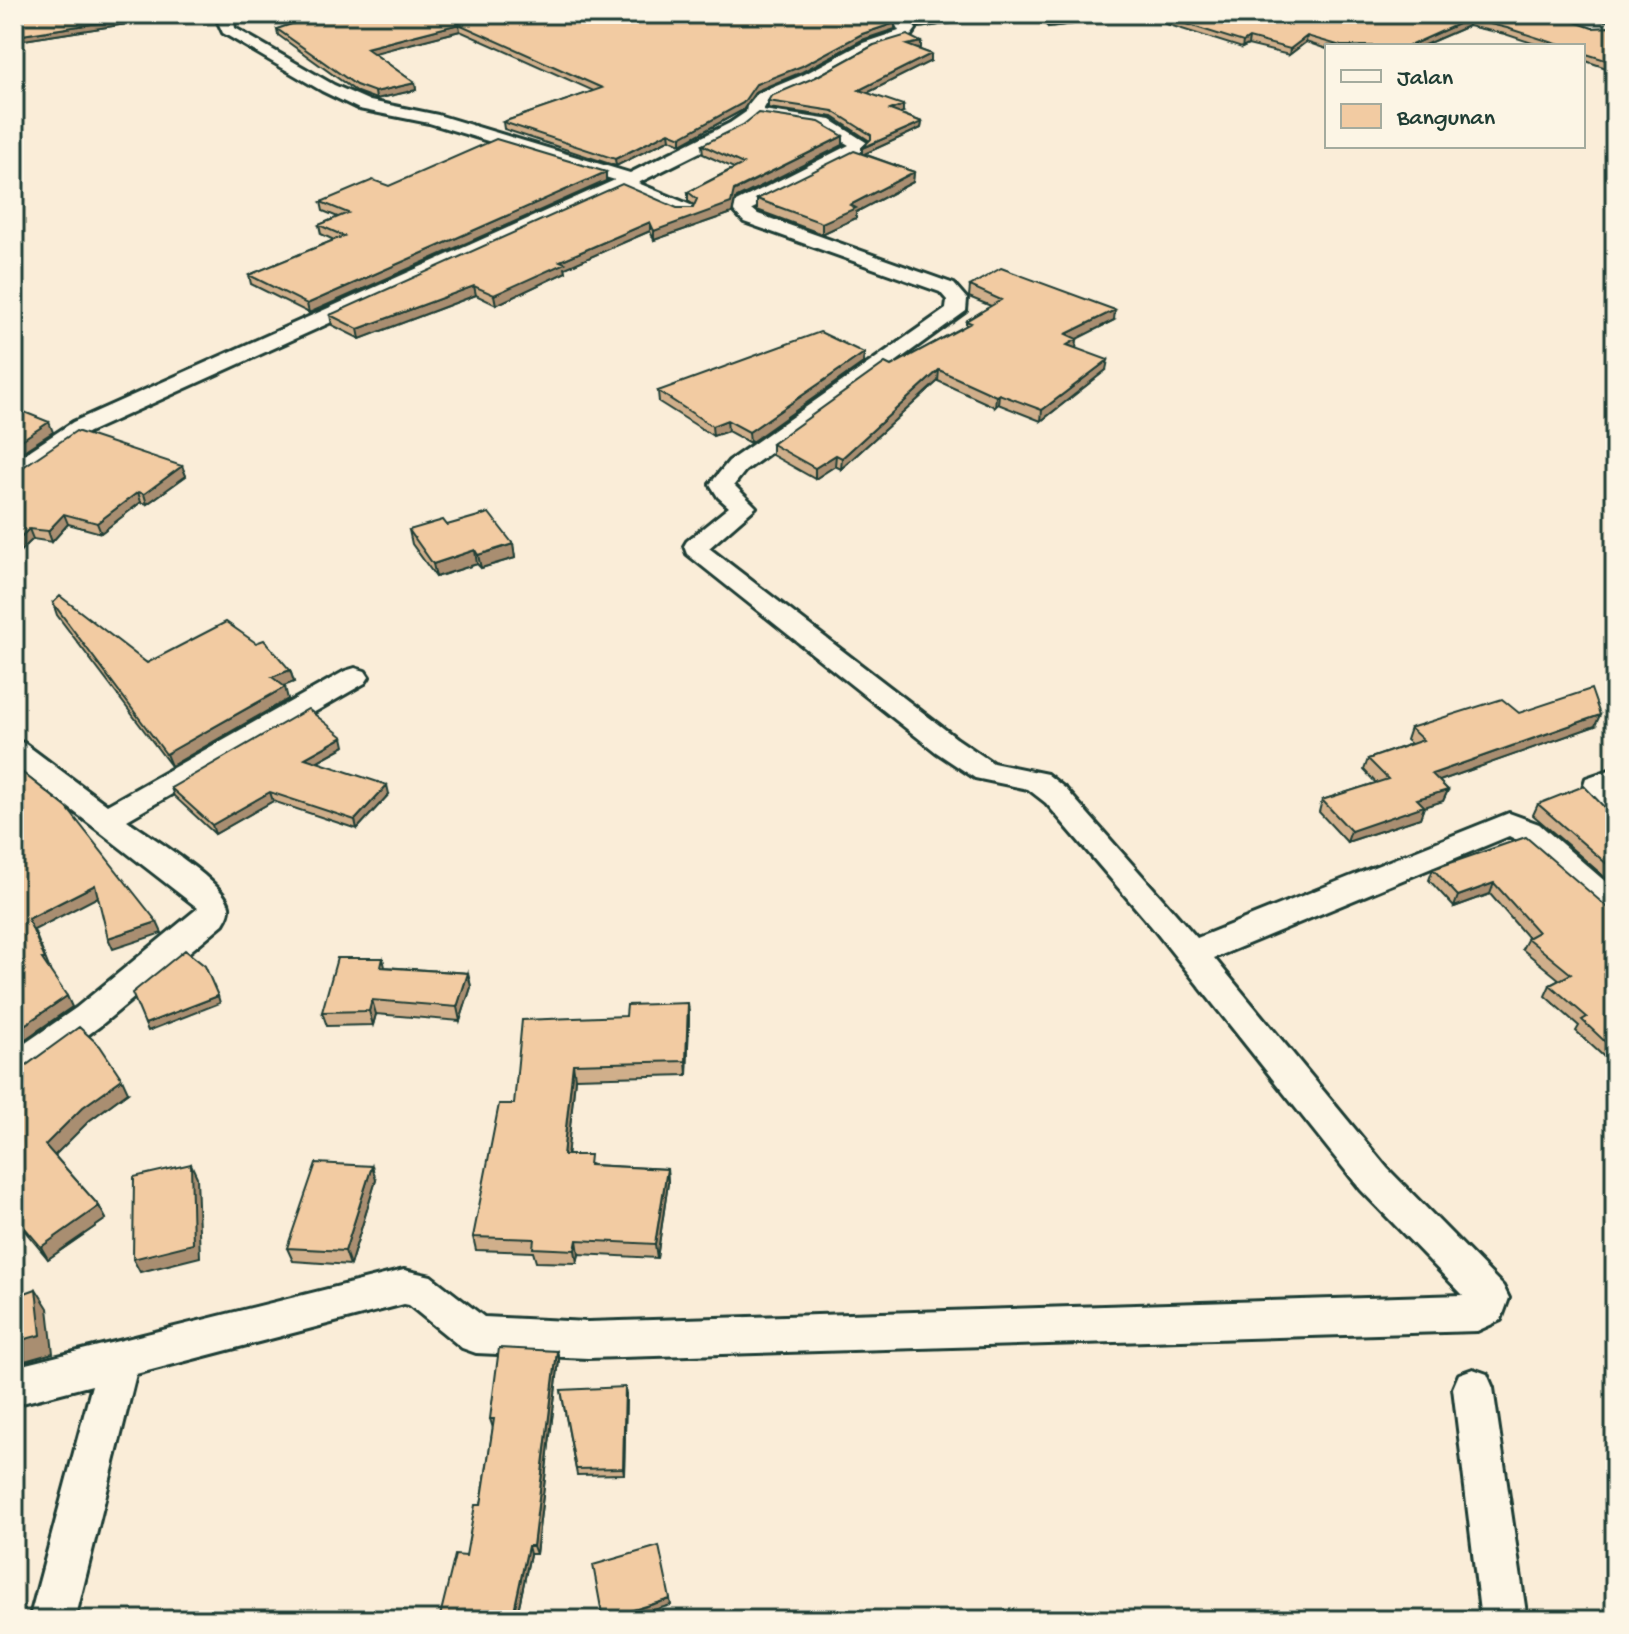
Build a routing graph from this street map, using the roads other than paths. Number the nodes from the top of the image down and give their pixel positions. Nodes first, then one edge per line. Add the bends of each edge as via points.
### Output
1 (231, 14) edge
2 (897, 14) edge
3 (1548, 14) edge
4 (1612, 29) edge
5 (754, 114) junction
6 (627, 181) junction
7 (686, 210) edge
8 (14, 472) edge
9 (355, 677) dead end
10 (14, 750) edge
11 (1615, 778) edge
12 (1615, 812) edge
13 (105, 819) junction
14 (1615, 908) edge
15 (1191, 954) junction
16 (14, 1070) edge
17 (119, 1361) junction
18 (14, 1386) edge
19 (1473, 1388) dead end
20 (52, 1620) edge
21 (1504, 1620) edge

1 - 6 street via 228,30 365,105 432,119
2 - 5 street via 908,29 905,34 868,46 763,97
3 - 4 street
5 - 6 street
5 - 15 street via 825,124 860,144 743,206 743,211 947,288 957,299 956,311 737,466 722,484 744,507 696,546 700,554 946,745 985,771 1037,781 1056,796
6 - 7 street
6 - 8 street via 81,427
9 - 13 street
10 - 13 street
11 - 12 street via 1596,785 1596,794
13 - 16 street via 201,891 215,909 88,1017
14 - 15 street via 1528,832 1509,824
15 - 17 street via 1374,1179 1477,1283 1489,1298 1487,1307 1477,1313 588,1340 476,1335 417,1288 404,1287
17 - 18 street
17 - 20 street
19 - 21 street

